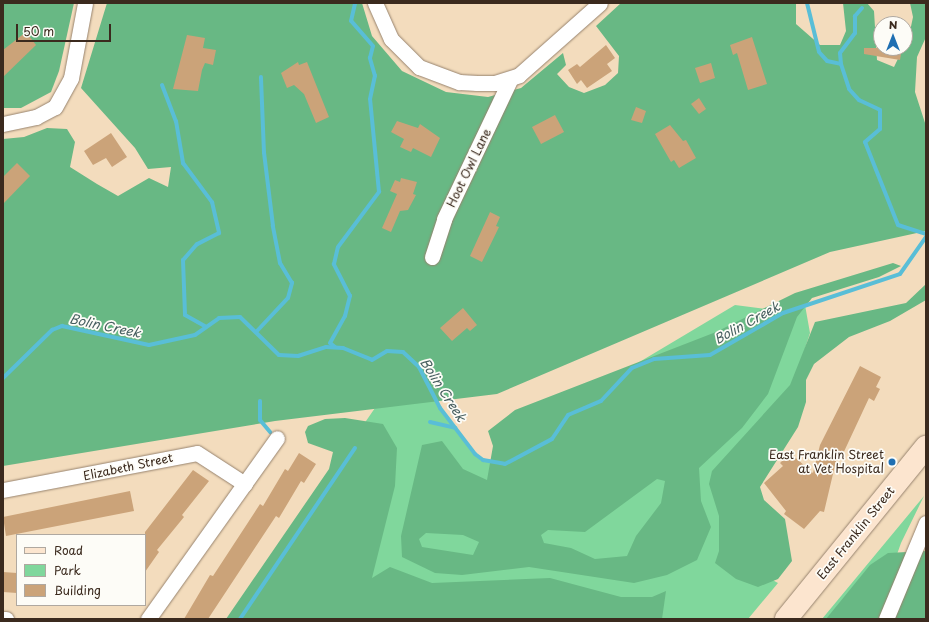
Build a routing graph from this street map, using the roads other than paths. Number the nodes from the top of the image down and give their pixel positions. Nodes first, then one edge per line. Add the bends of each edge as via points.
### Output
1 (85, 3) edge
2 (375, 3) edge
3 (600, 3) edge
4 (510, 80) junction
5 (3, 124) edge
6 (432, 257) dead end
7 (277, 438) dead end
8 (926, 447) edge
9 (244, 484) junction
10 (3, 490) edge
11 (926, 524) edge
12 (3, 619) edge
13 (6, 619) edge
14 (148, 619) edge
15 (786, 619) edge
16 (886, 619) edge

1 - 5 street via 71,78 55,107 36,117
2 - 4 street via 391,39 419,67 459,82
3 - 4 street via 553,48
4 - 6 street, Hoot Owl Lane via 444,219
7 - 9 street
8 - 15 main road, East Franklin Street
9 - 10 street, Elizabeth Street via 197,453
9 - 14 street
11 - 16 street
12 - 13 street

